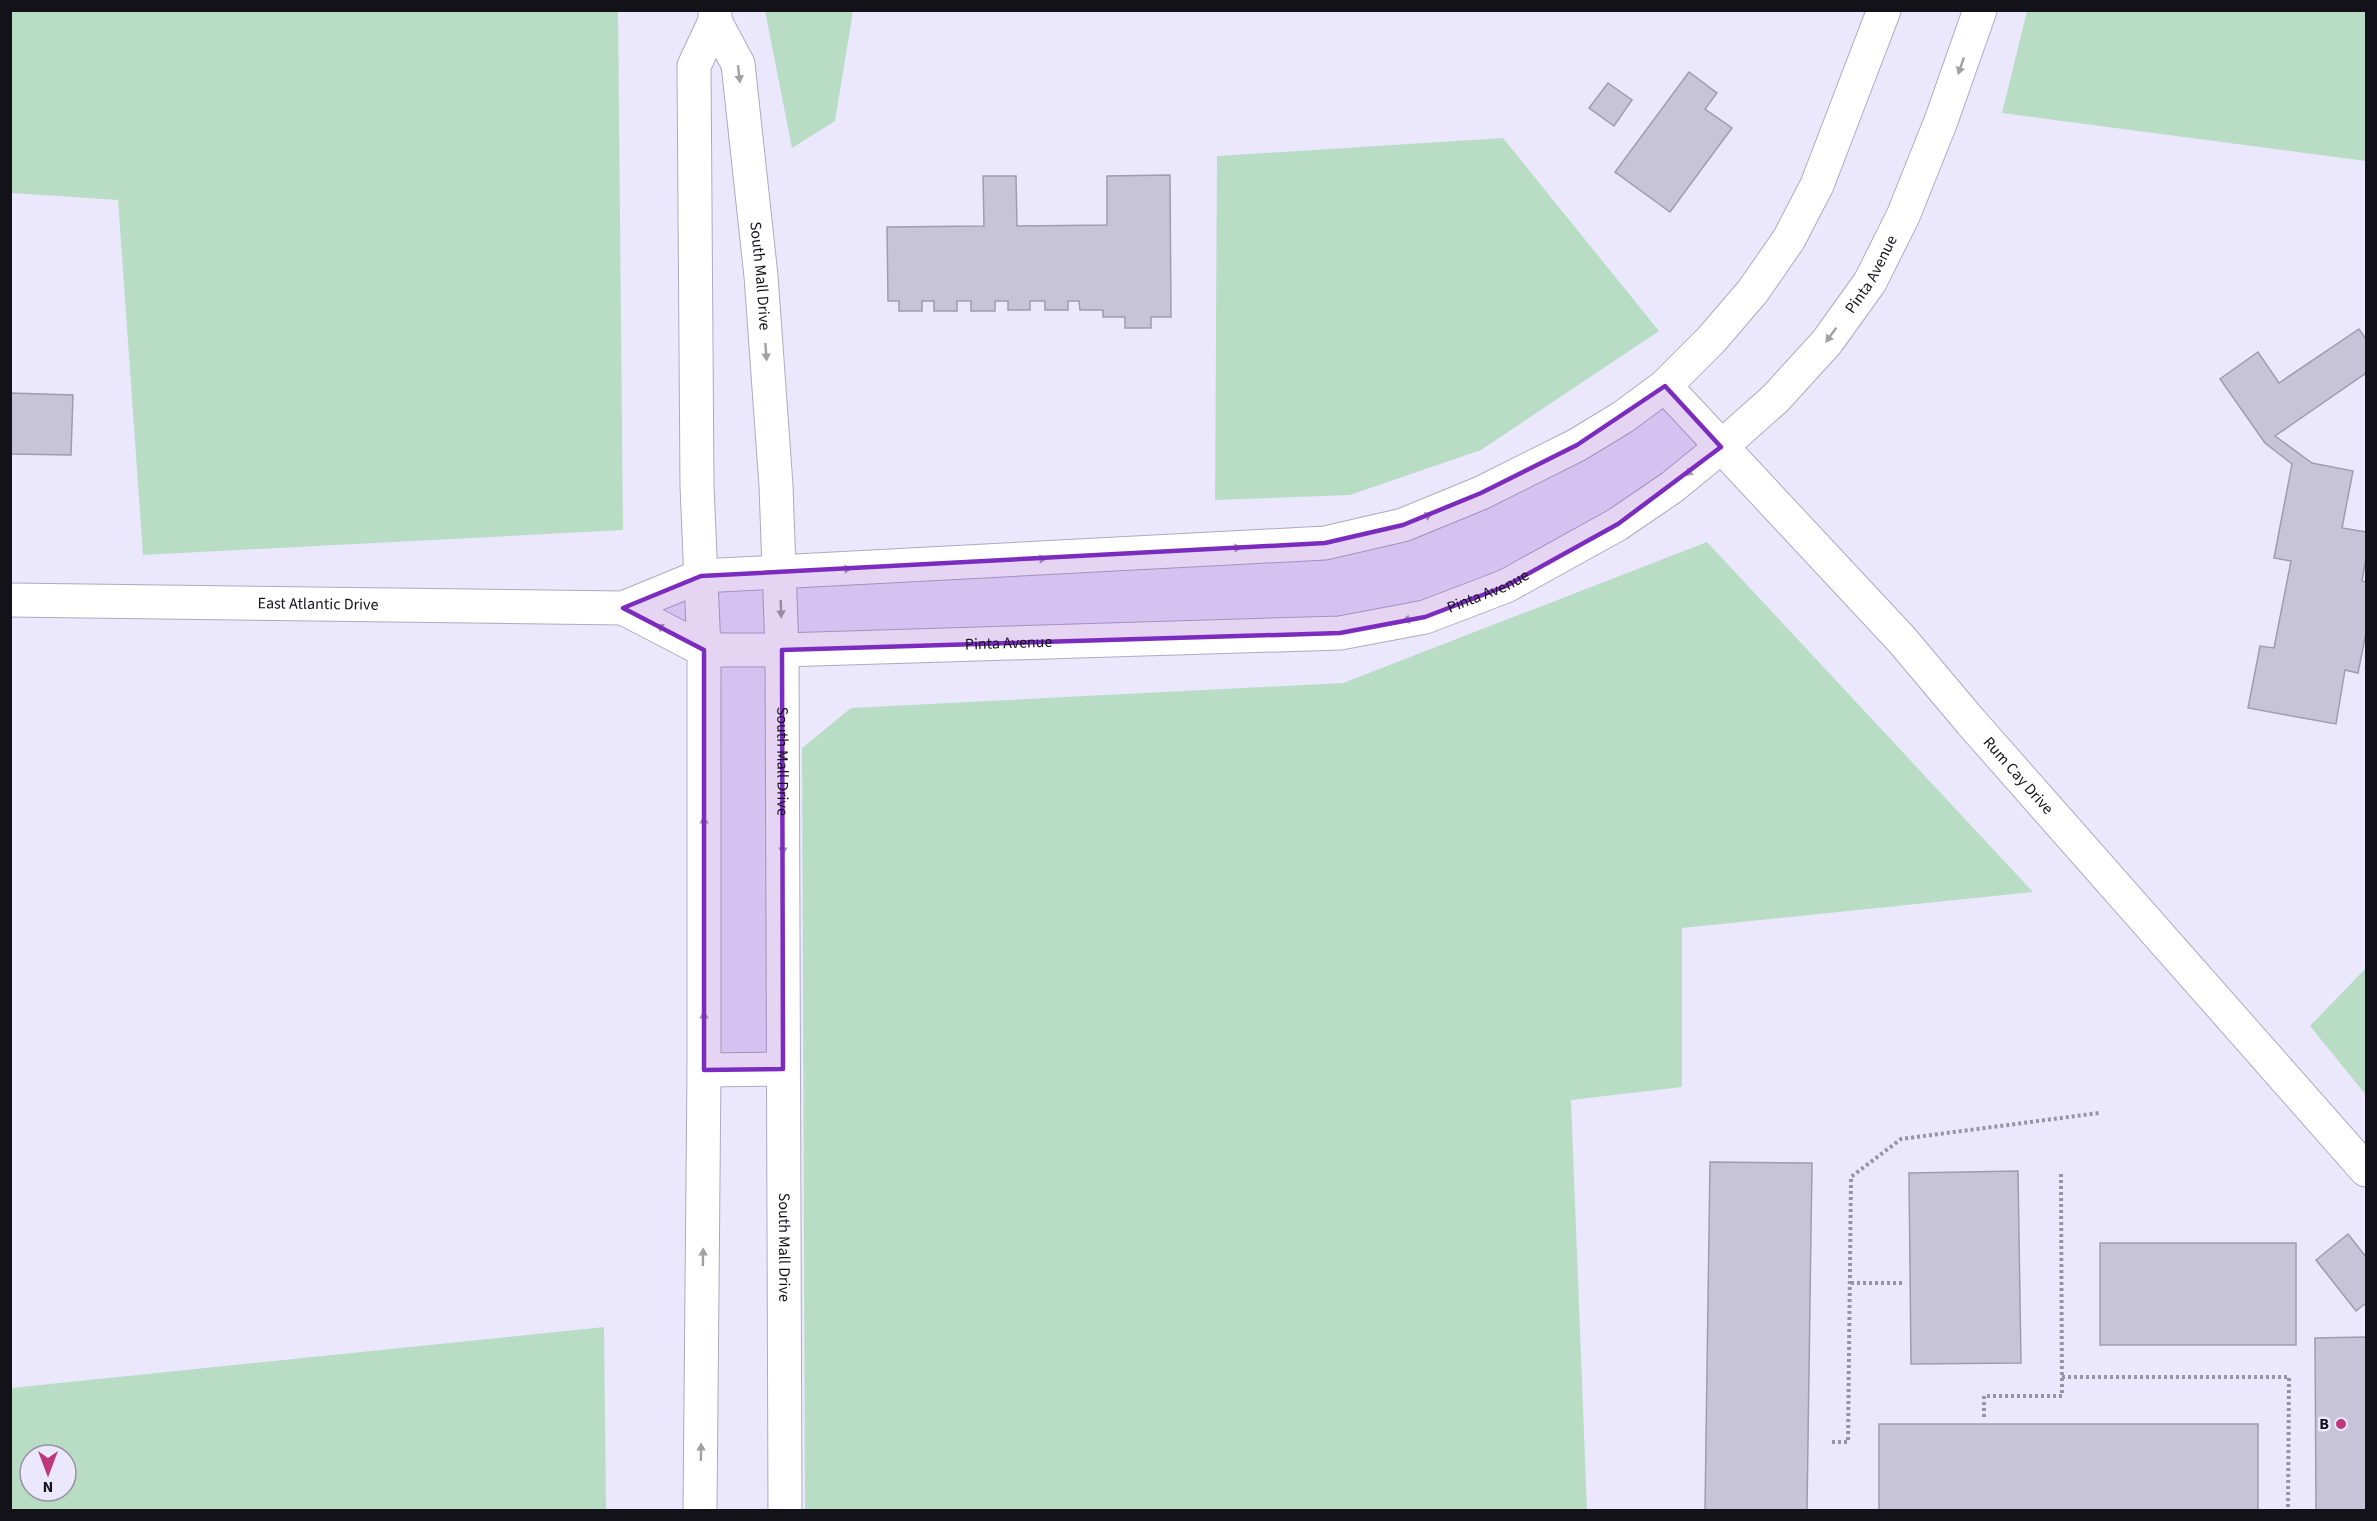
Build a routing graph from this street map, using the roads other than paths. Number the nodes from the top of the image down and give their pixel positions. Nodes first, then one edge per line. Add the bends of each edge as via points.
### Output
1 (1884, 10) edge
2 (1980, 10) edge
3 (715, 16) edge
4 (1665, 386) junction
5 (1721, 447) junction
6 (780, 572) junction
7 (701, 576) junction
8 (10, 600) edge
9 (623, 608) junction
10 (704, 650) junction
11 (782, 650) junction
12 (783, 1069) junction
13 (704, 1070) junction
14 (2367, 1170) edge
15 (700, 1510) edge
16 (784, 1510) edge

1 - 4 street via 1817,185 1789,239 1753,291
2 -> 5 street, Pinta Avenue via 1903,216 1870,282 1827,342 1776,398
3 -> 6 street, South Mall Drive via 738,64 761,276
3 - 7 street, South Mall Drive via 694,66
4 - 5 street, Rum Cay Drive
6 -> 4 street via 1325,543 1403,525 1481,494 1577,445
5 -> 11 street, Pinta Avenue via 1618,524 1506,586 1425,617 1340,633
5 - 14 street, Rum Cay Drive via 1902,640
6 - 7 street
6 -> 11 street, South Mall Drive
7 - 9 street, East Atlantic Drive
7 - 10 street, South Mall Drive
8 - 9 street, East Atlantic Drive
10 -> 9 street, East Atlantic Drive
10 - 11 street, Pinta Avenue
13 -> 10 street, South Mall Drive
11 -> 12 street, South Mall Drive
12 - 13 street
12 - 16 street, South Mall Drive
15 -> 13 street, South Mall Drive

